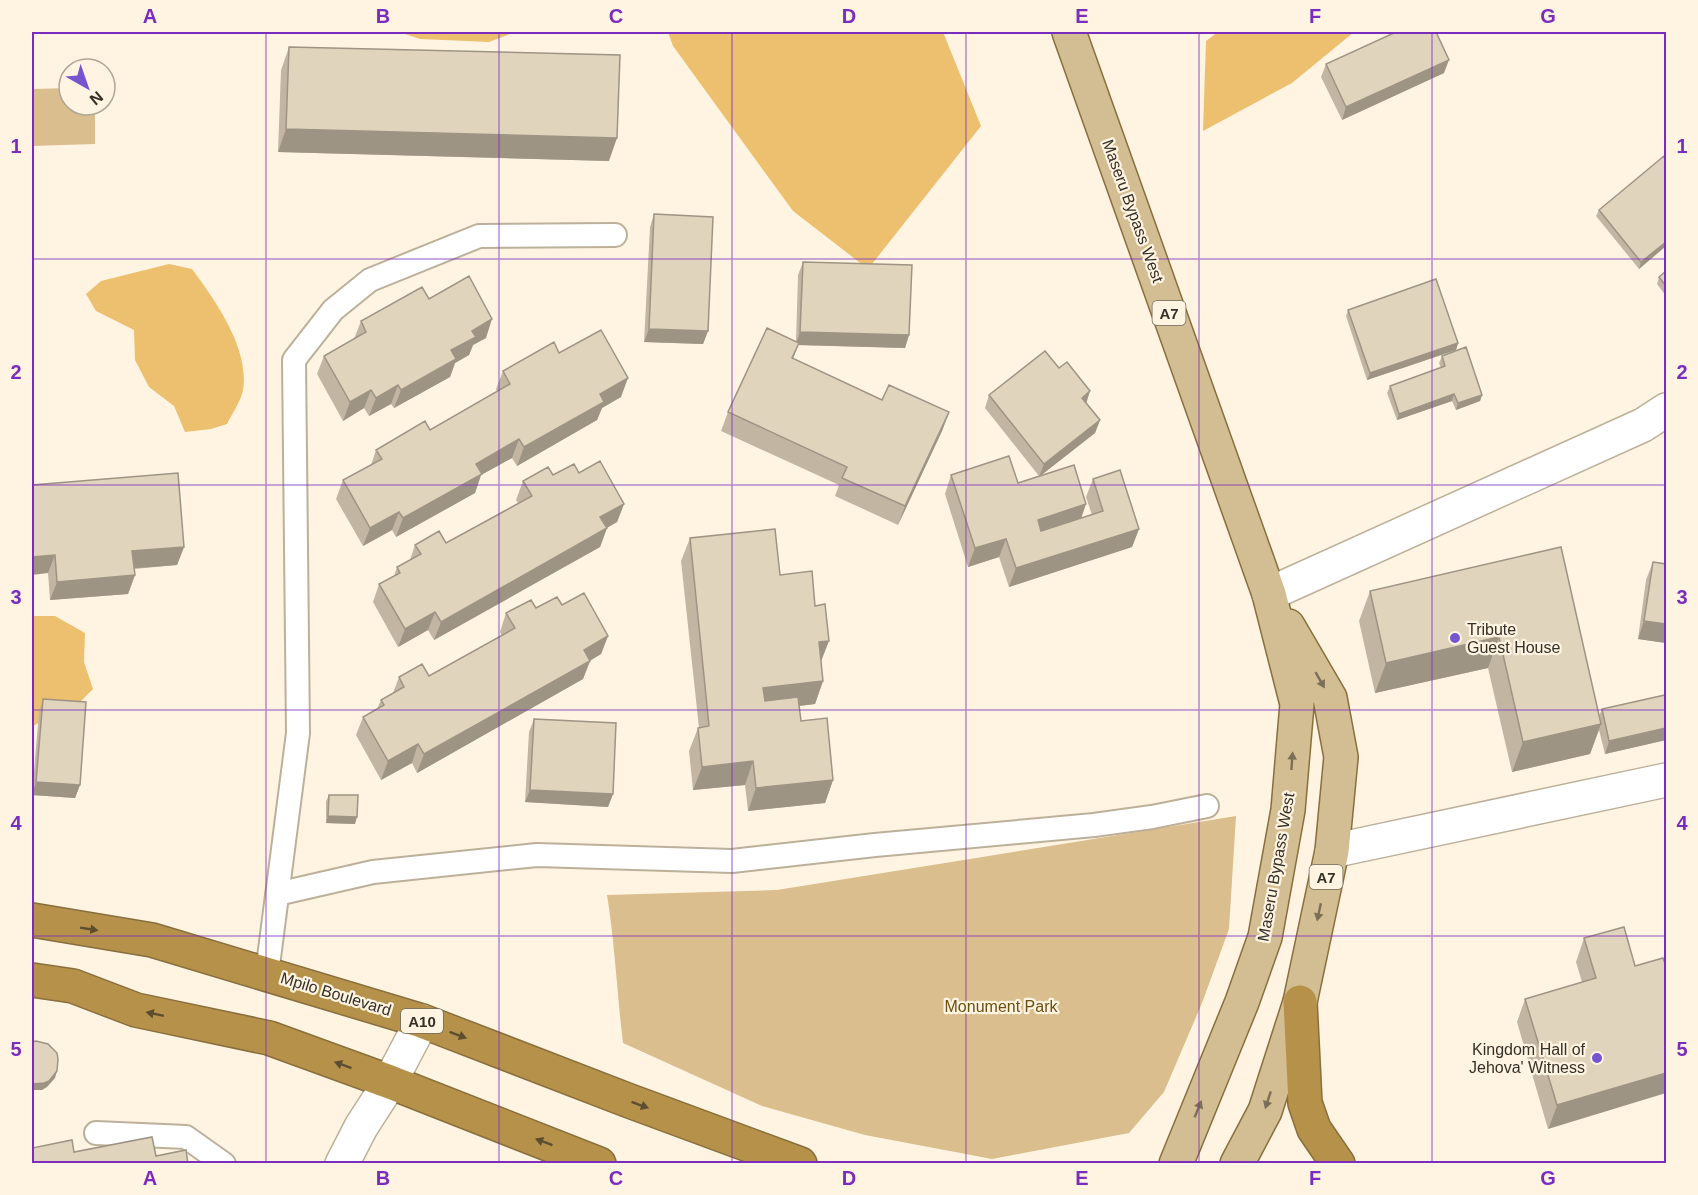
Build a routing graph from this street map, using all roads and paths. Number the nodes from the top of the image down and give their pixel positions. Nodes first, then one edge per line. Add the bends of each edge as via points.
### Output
1 (1069, 32) edge
2 (615, 236) dead end
3 (1666, 410) edge
4 (1269, 594) junction
5 (1666, 780) edge
6 (1207, 806) dead end
7 (1332, 851) junction
8 (277, 894) junction
9 (32, 920) edge
10 (267, 973) junction
11 (32, 980) edge
12 (1300, 1002) junction
13 (422, 1021) junction
14 (390, 1082) junction
15 (96, 1133) dead end
16 (225, 1164) edge
17 (342, 1164) edge
18 (599, 1164) edge
19 (800, 1164) edge
20 (1176, 1164) edge
21 (1237, 1164) edge
22 (1338, 1164) edge

1 - 4 main road, Maseru Bypass West / A7
2 - 8 lane via 479,236 369,280 333,310 294,360 298,734
3 - 4 street via 1643,425
4 -> 7 main road, Maseru Bypass West / A7 via 1330,698 1341,757
20 -> 4 main road, Maseru Bypass West / A7 via 1265,937 1288,810 1297,704
5 - 7 street
6 - 8 lane via 1094,825 732,861 537,855 373,872
7 -> 12 main road, Maseru Bypass West / A7
8 - 10 lane
9 -> 10 highway, Mpilo Boulevard / A10 via 152,940
10 - 13 highway, Mpilo Boulevard / A10
14 -> 11 highway via 269,1038 136,1010 74,986
12 -> 21 main road, Maseru Bypass West / A7 via 1264,1111
12 - 22 highway via 1305,1103 1314,1129
13 - 14 street
13 -> 19 highway, Mpilo Boulevard / A10
14 - 17 street
18 -> 14 highway
15 - 16 lane via 186,1137

